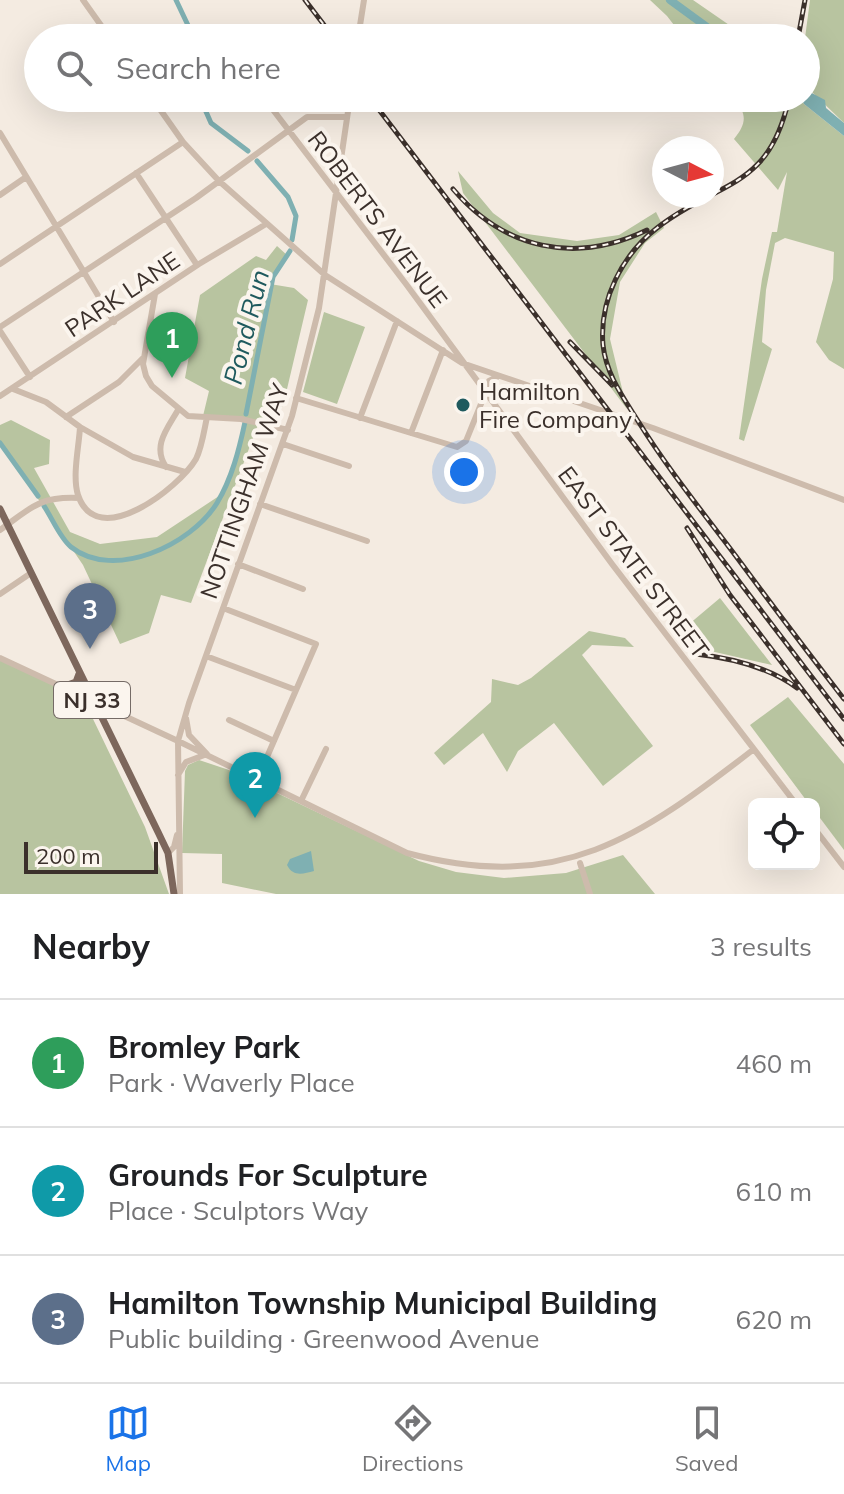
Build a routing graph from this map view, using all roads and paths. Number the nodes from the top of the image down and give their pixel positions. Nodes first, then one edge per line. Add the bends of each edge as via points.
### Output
1 (83, 0) edge
2 (364, 0) edge
3 (100, 24) edge
4 (360, 24) edge
5 (162, 112) edge
6 (274, 112) edge
7 (348, 112) edge
8 (347, 117) junction
9 (288, 131) junction
10 (0, 133) edge
11 (183, 142) junction
12 (136, 173) junction
13 (26, 177) junction
14 (219, 181) junction
15 (336, 193) junction
16 (0, 195) edge
17 (164, 217) junction
18 (266, 224) junction
19 (56, 226) junction
20 (0, 264) edge
21 (197, 265) junction
22 (84, 272) junction
23 (325, 275) junction
24 (155, 294) junction
25 (397, 321) junction
26 (114, 322) junction
27 (0, 329) edge
28 (443, 350) junction
29 (143, 358) junction
30 (462, 363) junction
31 (498, 376) junction
32 (30, 377) junction
33 (13, 389) junction
34 (0, 396) edge
35 (487, 397) junction
36 (296, 398) junction
37 (178, 410) junction
38 (66, 417) junction
39 (207, 417) junction
40 (360, 418) junction
41 (80, 427) junction
42 (288, 430) junction
43 (411, 433) junction
44 (283, 444) junction
45 (349, 466) dead end
46 (167, 468) junction
47 (185, 472) junction
48 (79, 498) junction
49 (844, 500) edge
50 (260, 504) junction
51 (0, 509) edge
52 (4, 527) edge
53 (367, 541) dead end
54 (238, 564) junction
55 (31, 573) junction
56 (303, 589) dead end
57 (0, 594) edge
58 (223, 608) junction
59 (206, 656) junction
60 (0, 658) edge
61 (79, 674) junction
62 (62, 687) junction
63 (296, 690) junction
64 (92, 701) junction
65 (185, 715) junction
66 (229, 720) dead end
67 (178, 741) junction
68 (274, 741) junction
69 (326, 749) dead end
70 (754, 749) junction
71 (207, 754) junction
72 (178, 775) junction
73 (257, 780) junction
74 (791, 798) edge
75 (301, 801) junction
76 (179, 816) junction
77 (820, 836) edge
78 (168, 853) junction
79 (580, 863) junction
80 (844, 867) edge
81 (177, 894) edge
82 (590, 894) edge

1 - 3 street
2 - 4 street
5 - 11 street, EAST STATE STREET
6 - 9 street, ROBERTS AVENUE
7 - 8 street, NOTTINGHAM WAY
8 - 9 street via 312,116
8 - 15 street, NOTTINGHAM WAY
9 - 14 street
9 - 15 street, ROBERTS AVENUE
10 - 13 street
11 - 12 street
11 - 14 street, EAST STATE STREET
12 - 17 street
12 - 19 street
13 - 16 street
13 - 19 street
14 - 17 street
14 - 18 street, EAST STATE STREET
15 - 23 street, NOTTINGHAM WAY
15 - 30 street, ROBERTS AVENUE
17 - 21 street
17 - 22 street
18 - 21 street, PARK LANE
18 - 23 street, EAST STATE STREET
19 - 20 street
19 - 22 street
21 - 24 street, PARK LANE
22 - 26 street
22 - 27 street
23 - 25 street, EAST STATE STREET
23 - 36 street, NOTTINGHAM WAY
24 - 26 street, PARK LANE
24 - 29 street
25 - 28 street, EAST STATE STREET
25 - 40 street
26 - 32 street, PARK LANE
27 - 32 street
28 - 30 street, EAST STATE STREET
28 - 43 street
29 - 37 street via 148,381
29 - 38 street via 119,382
30 - 31 street
30 - 35 street, EAST STATE STREET
31 - 35 street via 489,381
31 - 49 street
32 - 33 street, PARK LANE
33 - 34 street, PARK LANE
33 - 38 street
35 - 43 street via 460,446
35 - 70 street, EAST STATE STREET
36 - 40 street
36 - 42 street, NOTTINGHAM WAY
37 - 39 street
37 - 46 street via 160,442
38 - 41 street
39 - 42 street
39 - 47 street via 199,452
40 - 43 street
41 - 46 street via 120,451
41 - 48 street
42 - 44 street, NOTTINGHAM WAY
44 - 45 street
44 - 50 street, NOTTINGHAM WAY
46 - 47 street
47 - 48 street via 156,501 131,513 99,517
48 - 52 street via 46,499
50 - 53 street
50 - 54 street, NOTTINGHAM WAY
51 - 52 main road, NJ 33
52 - 55 main road, NJ 33
54 - 56 street
54 - 58 street, NOTTINGHAM WAY
55 - 57 street
55 - 61 main road, NJ 33
58 - 59 street, NOTTINGHAM WAY
58 - 63 street via 316,644
59 - 63 street
59 - 65 street, NOTTINGHAM WAY
60 - 62 street
61 - 62 main road via 76,682
61 - 64 main road, NJ 33
62 - 64 street
63 - 68 street
64 - 67 street
64 - 78 main road, NJ 33
65 - 67 street, NOTTINGHAM WAY
65 - 71 street via 189,735
66 - 68 street
67 - 71 street
67 - 72 street, NOTTINGHAM WAY
68 - 73 street
69 - 75 street
70 - 74 street, EAST STATE STREET
70 - 79 street via 649,829
71 - 72 street via 186,762
71 - 73 street
72 - 76 street, NOTTINGHAM WAY
73 - 75 street
75 - 79 street via 438,864 493,874 542,872
76 - 78 street via 174,847
76 - 81 street, NOTTINGHAM WAY
77 - 80 street
78 - 81 main road, NJ 33
79 - 82 street

